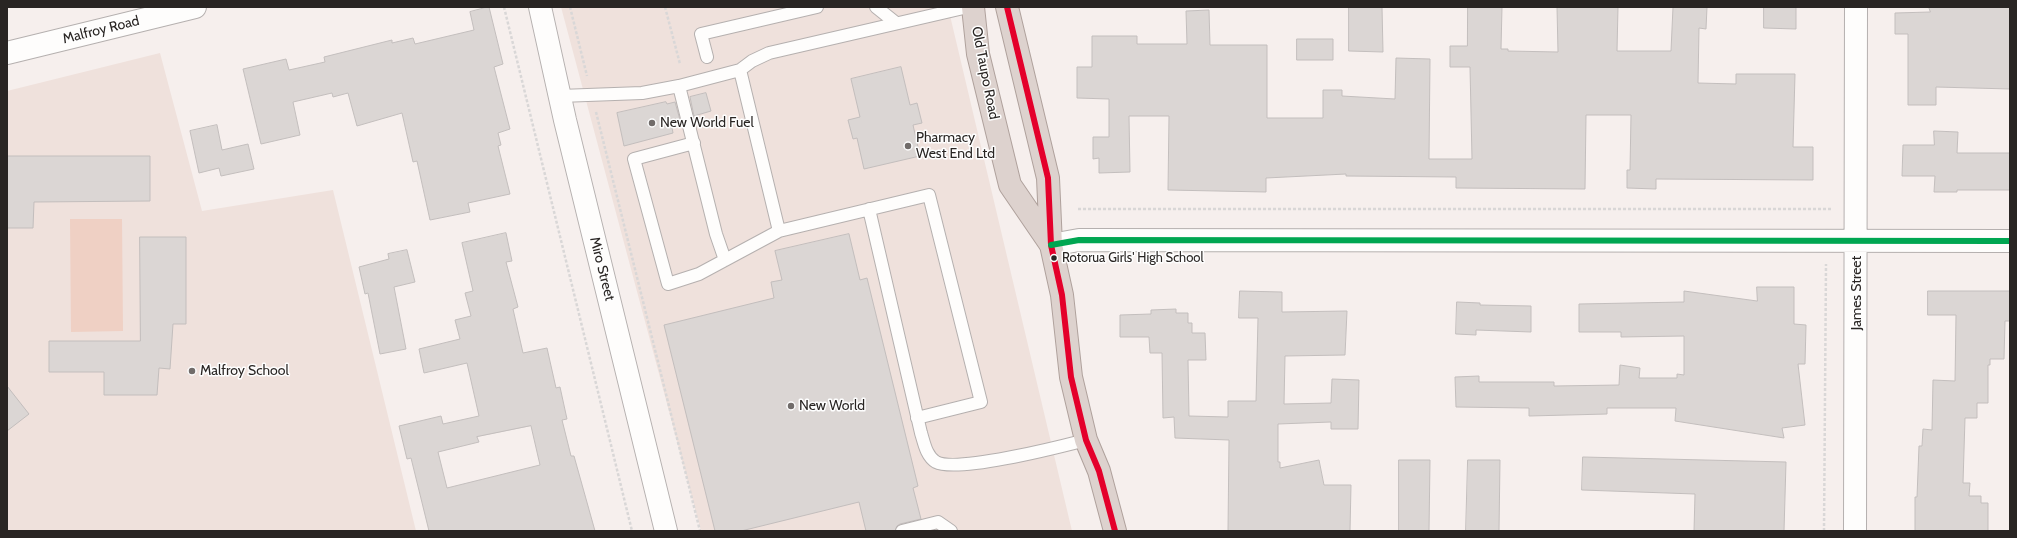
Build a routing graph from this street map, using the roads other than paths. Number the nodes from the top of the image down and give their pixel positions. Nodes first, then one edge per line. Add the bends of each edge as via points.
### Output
1 (195, 7) edge
2 (540, 7) edge
3 (817, 7) edge
4 (876, 7) edge
5 (968, 7) edge
6 (973, 7) edge
7 (1007, 7) edge
8 (1856, 7) edge
9 (896, 24) junction
10 (7, 53) edge
11 (707, 57) dead end
12 (740, 70) junction
13 (679, 86) junction
14 (560, 96) junction
15 (694, 143) junction
16 (869, 209) junction
17 (780, 231) junction
18 (1857, 241) junction
19 (2010, 241) edge
20 (1051, 245) junction
21 (725, 260) junction
22 (917, 418) junction
23 (1086, 440) junction
24 (661, 527) edge
25 (902, 531) edge
26 (951, 531) edge
27 (1115, 531) edge
28 (1855, 531) edge

1 - 10 street, Malfroy Road
2 - 14 street, Miro Street
3 - 11 lane via 701,34
4 - 9 lane
5 - 9 lane
6 - 20 highway, Old Taupo Road via 978,54 1010,185
7 - 20 highway, Old Taupo Road via 1048,178
8 - 18 street, James Street
9 - 12 lane via 769,53
12 - 13 lane
12 - 17 lane
13 - 14 lane via 642,93
13 - 15 lane
14 - 24 street, Miro Street
15 - 21 lane via 716,234
15 - 21 lane via 634,159 668,284 699,274
16 - 17 lane
16 - 22 lane
16 - 22 lane via 928,195 981,402
17 - 21 lane
18 - 19 street
18 - 20 street via 1078,240
18 - 28 street, James Street
20 - 23 highway, Old Taupo Road via 1062,295 1071,377
22 - 23 lane via 927,451 935,461 949,466 1037,452
23 - 27 highway, Old Taupo Road via 1099,471
25 - 26 lane via 938,522

